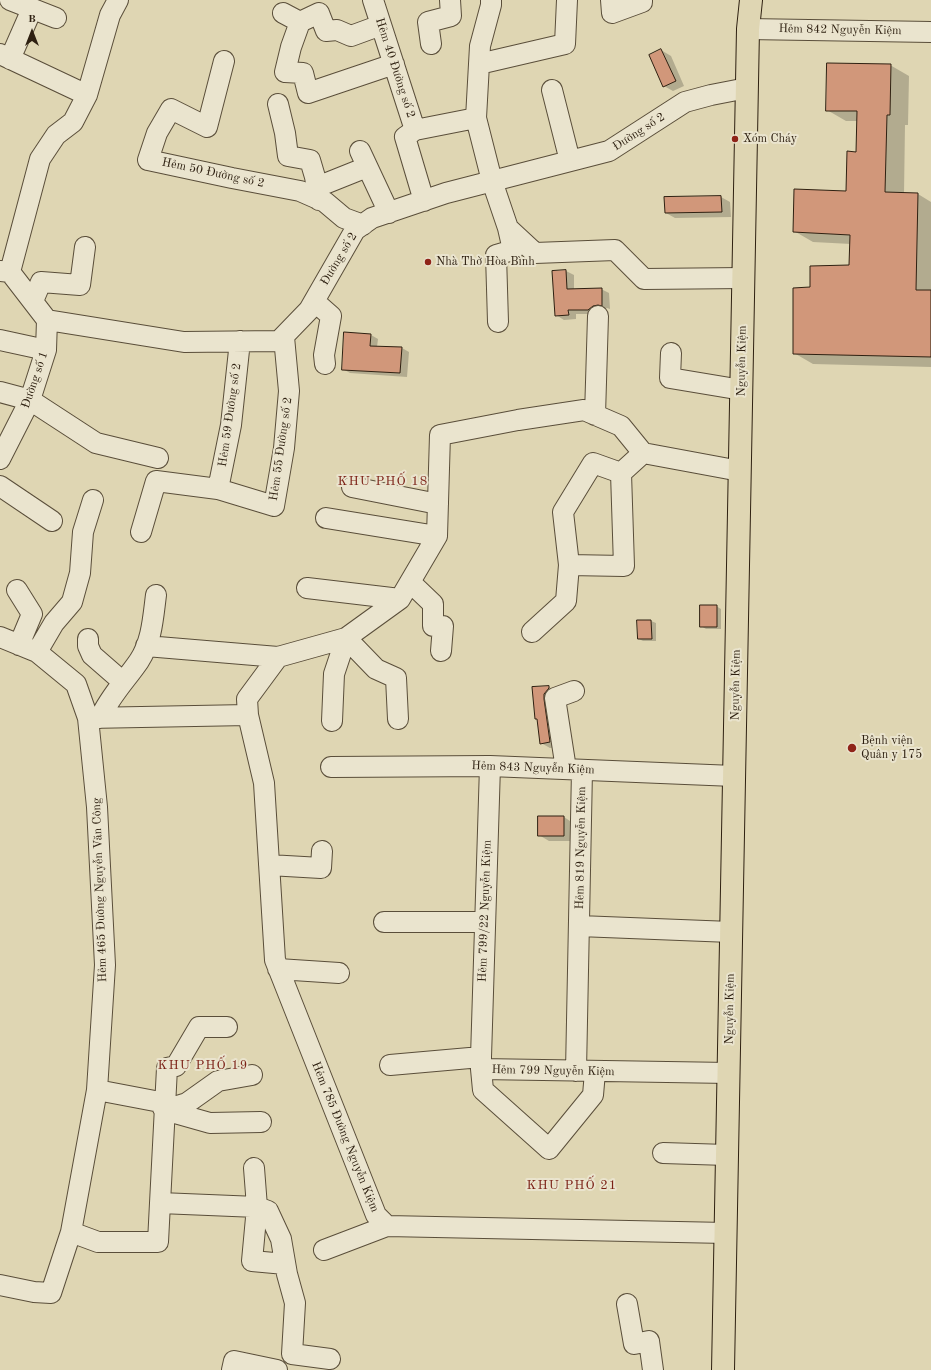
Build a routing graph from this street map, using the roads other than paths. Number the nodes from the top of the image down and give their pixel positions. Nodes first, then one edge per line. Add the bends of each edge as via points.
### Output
1 (10, 0) edge
2 (118, 0) edge
3 (373, 0) edge
4 (450, 0) edge
5 (491, 0) edge
6 (567, 0) edge
7 (611, 0) edge
8 (642, 0) edge
9 (751, 0) edge
10 (32, 9) junction
11 (56, 18) dead end
12 (381, 25) junction
13 (748, 29) junction
14 (931, 32) edge
15 (431, 44) dead end
16 (5, 57) edge
17 (224, 61) dead end
18 (394, 64) junction
19 (479, 64) junction
20 (747, 88) junction
21 (552, 90) dead end
22 (87, 95) junction
23 (278, 104) dead end
24 (476, 118) junction
25 (415, 130) junction
26 (570, 161) junction
27 (492, 181) junction
28 (318, 193) junction
29 (424, 200) junction
30 (388, 213) junction
31 (362, 225) junction
32 (508, 228) junction
33 (86, 247) dead end
34 (5, 272) edge
35 (744, 278) junction
36 (33, 301) junction
37 (314, 301) junction
38 (598, 316) dead end
39 (47, 320) junction
40 (498, 322) dead end
41 (284, 337) junction
42 (0, 340) edge
43 (240, 341) junction
44 (46, 350) junction
45 (672, 353) dead end
46 (325, 364) dead end
47 (742, 390) junction
48 (0, 392) edge
49 (30, 400) junction
50 (595, 415) junction
51 (643, 453) junction
52 (158, 458) dead end
53 (0, 459) edge
54 (740, 471) junction
55 (621, 473) junction
56 (0, 486) edge
57 (352, 487) dead end
58 (218, 489) junction
59 (93, 500) dead end
60 (438, 504) junction
61 (326, 518) dead end
62 (52, 521) dead end
63 (141, 532) dead end
64 (437, 536) junction
65 (569, 565) junction
66 (410, 582) junction
67 (307, 588) dead end
68 (17, 590) dead end
69 (156, 595) dead end
70 (400, 600) junction
71 (532, 632) dead end
72 (0, 637) edge
73 (346, 638) junction
74 (88, 639) dead end
75 (146, 646) junction
76 (28, 648) junction
77 (441, 651) dead end
78 (278, 657) junction
79 (123, 682) junction
80 (574, 691) dead end
81 (248, 715) junction
82 (94, 718) junction
83 (398, 719) dead end
84 (332, 721) dead end
85 (490, 766) junction
86 (331, 767) dead end
87 (574, 769) junction
88 (734, 776) junction
89 (322, 851) dead end
90 (269, 865) junction
91 (384, 922) dead end
92 (485, 922) junction
93 (579, 926) junction
94 (732, 932) junction
95 (278, 969) junction
96 (339, 973) dead end
97 (227, 1027) dead end
98 (481, 1063) junction
99 (390, 1065) dead end
100 (586, 1072) junction
101 (729, 1073) junction
102 (252, 1075) dead end
103 (97, 1090) junction
104 (164, 1110) junction
105 (260, 1122) dead end
106 (664, 1153) dead end
107 (727, 1155) junction
108 (254, 1168) dead end
109 (160, 1203) junction
110 (257, 1207) junction
111 (387, 1226) junction
112 (71, 1232) junction
113 (726, 1234) junction
114 (324, 1250) dead end
115 (285, 1264) junction
116 (0, 1285) edge
117 (626, 1304) dead end
118 (330, 1359) dead end
119 (232, 1370) edge
120 (277, 1370) edge
121 (653, 1370) edge
122 (723, 1370) edge

1 - 10 street
2 - 22 street via 110,14
3 - 12 street, Hẻm 40 Đường số 2
4 - 15 street via 451,16 428,22
5 - 19 street via 480,46
6 - 19 street via 565,44
7 - 8 street via 612,13
9 - 13 main road, Nguyễn Kiệm
10 - 11 street
10 - 16 street
12 - 18 street, Hẻm 40 Đường số 2
12 - 18 street via 351,36 337,30 326,31 319,13 292,18 291,46 285,72 303,72 308,93
13 - 14 street, Hẻm 842 Nguyễn Kiệm
13 - 20 main road, Nguyễn Kiệm
16 - 22 street
17 - 28 street, Hẻm 50 Đường số 2 via 207,127 171,109 157,133 148,160
18 - 25 street, Hẻm 40 Đường số 2
19 - 24 street
20 - 26 street, Đường số 2 via 685,102 609,151
20 - 35 main road, Nguyễn Kiệm
21 - 26 street
22 - 34 street via 73,122 56,135 40,159
23 - 28 street via 288,156 310,160
24 - 25 street
24 - 27 street
25 - 29 street, Hẻm 40 Đường số 2 via 405,137
26 - 27 street, Đường số 2
27 - 29 street, Đường số 2
27 - 32 street
28 - 30 street via 363,159
28 - 31 street, Hẻm 50 Đường số 2 via 344,218
29 - 30 street, Đường số 2
30 - 31 street, Đường số 2 via 372,218
31 - 37 street, Đường số 2 via 354,230
32 - 35 street via 536,253 615,250 644,279
32 - 40 street via 513,250 496,255
33 - 36 street via 80,285 41,282
34 - 36 street
35 - 47 main road, Nguyễn Kiệm
36 - 39 street
37 - 41 street, Đường số 2
37 - 46 street via 331,316 324,355
38 - 50 street
39 - 43 street via 184,342
39 - 44 street, Đường số 1
41 - 43 street via 279,341
41 - 58 street, Hẻm 55 Đường số 2 via 289,391 284,448 274,506
42 - 44 street
43 - 58 street, Hẻm 59 Đường số 2 via 231,424
44 - 49 street, Đường số 1
45 - 47 street via 670,378
47 - 54 main road, Nguyễn Kiệm
48 - 49 street
49 - 52 street via 96,443
49 - 53 street, Đường số 1
50 - 51 street via 621,426
50 - 60 street via 584,410 440,435
51 - 54 street
51 - 55 street
54 - 88 main road, Nguyễn Kiệm
55 - 65 street via 593,463 563,512
55 - 65 street via 624,566
56 - 62 street
57 - 60 street
58 - 63 street, Hẻm 55 Đường số 2 via 156,481
59 - 76 street via 83,532 80,574 72,602
60 - 64 street
61 - 64 street
64 - 66 street
65 - 71 street via 566,601
66 - 70 street
66 - 77 street via 433,604 433,626 443,626
67 - 70 street
68 - 76 street via 32,614
69 - 75 street via 151,633
70 - 73 street
72 - 76 street, Hẻm 465 Đường Nguyễn Văn Công
73 - 78 street
73 - 83 street via 376,669 396,678
73 - 84 street via 334,674
74 - 79 street via 92,655
75 - 78 street
75 - 79 street via 140,660
76 - 82 street, Hẻm 465 Đường Nguyễn Văn Công via 76,684
78 - 81 street, Hẻm 785 Đường Nguyễn Kiệm via 247,699
79 - 82 street
80 - 87 street, Hẻm 819 Nguyễn Kiệm via 555,698
81 - 82 street
81 - 90 street, Hẻm 785 Đường Nguyễn Kiệm via 264,782
82 - 103 street, Hẻm 465 Đường Nguyễn Văn Công via 105,965
85 - 86 street, Hẻm 843 Nguyễn Kiệm
85 - 87 street, Hẻm 843 Nguyễn Kiệm
85 - 92 street, Hẻm 799/22 Nguyễn Kiệm
87 - 88 street, Hẻm 843 Nguyễn Kiệm
87 - 93 street, Hẻm 819 Nguyễn Kiệm
88 - 94 main road, Nguyễn Kiệm
89 - 90 street via 321,868
90 - 95 street, Hẻm 785 Đường Nguyễn Kiệm via 275,960
91 - 92 street
92 - 98 street, Hẻm 799/22 Nguyễn Kiệm
93 - 94 street, Hẻm 819 Nguyễn Kiệm
93 - 100 street, Hẻm 819 Nguyễn Kiệm
94 - 101 main road, Nguyễn Kiệm
95 - 96 street
95 - 111 street, Hẻm 785 Đường Nguyễn Kiệm via 376,1215
97 - 104 street via 199,1027 176,1066 167,1068
98 - 99 street, Hẻm 799 Nguyễn Kiệm
98 - 100 street, Hẻm 799 Nguyễn Kiệm
98 - 100 street, Hẻm 799/22 Nguyễn Kiệm via 483,1090 549,1149 593,1095
100 - 101 street, Hẻm 799 Nguyễn Kiệm
101 - 107 main road, Nguyễn Kiệm
102 - 104 street via 218,1081 188,1103
103 - 104 street via 160,1102
103 - 112 street, Hẻm 465 Đường Nguyễn Văn Công
104 - 105 street via 210,1123
104 - 109 street
106 - 107 street
107 - 113 main road, Nguyễn Kiệm
108 - 110 street
109 - 110 street
109 - 112 street via 158,1242 98,1242
110 - 115 street via 268,1211 281,1239
110 - 115 street via 252,1261
111 - 113 street, Hẻm 785 Đường Nguyễn Kiệm
111 - 114 street
112 - 116 street, Hẻm 465 Đường Nguyễn Văn Công via 51,1293
113 - 122 main road, Nguyễn Kiệm
115 - 118 street via 295,1303 292,1354
117 - 121 street via 634,1344 649,1341
119 - 120 street via 234,1361

